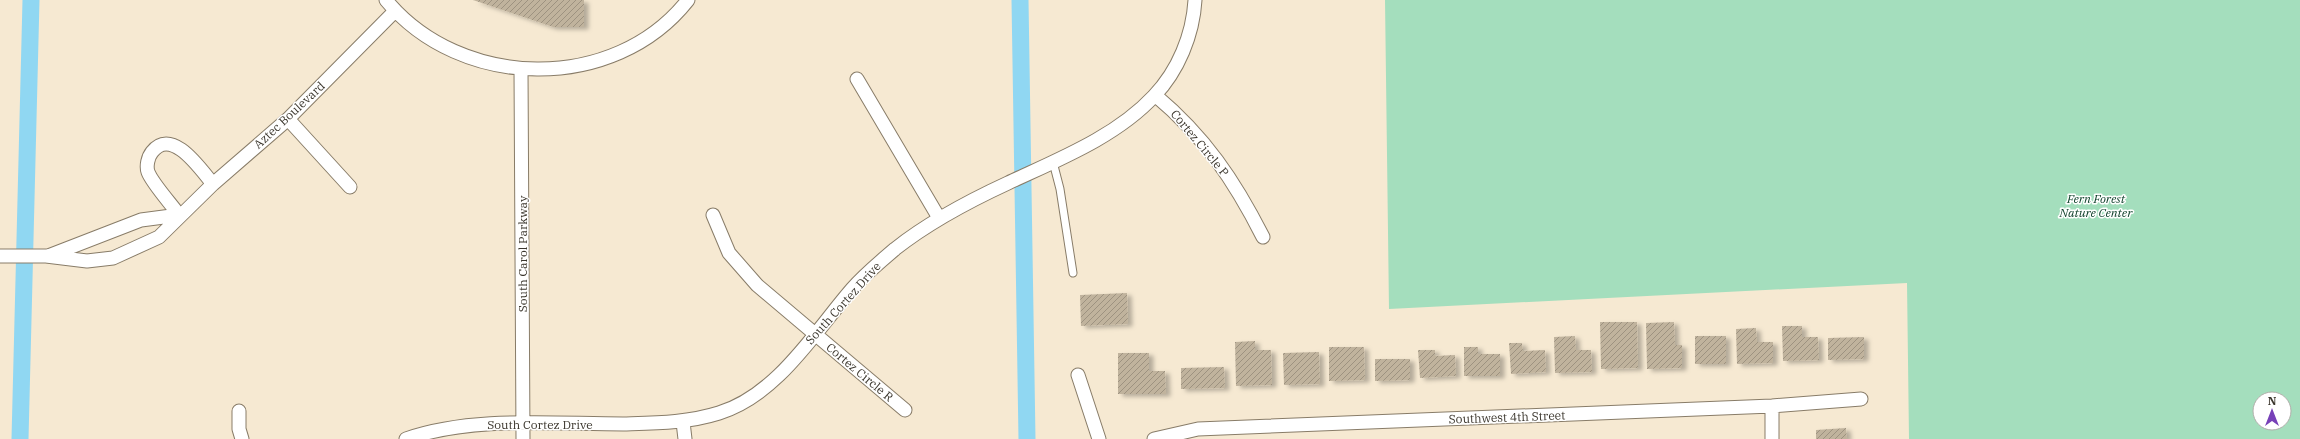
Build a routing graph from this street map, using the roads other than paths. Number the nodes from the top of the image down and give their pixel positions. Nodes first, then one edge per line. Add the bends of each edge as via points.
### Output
1 (386, 0) edge
2 (688, 0) edge
3 (1195, 0) edge
4 (395, 11) junction
5 (522, 70) junction
6 (857, 79) dead end
7 (1155, 95) junction
8 (288, 119) junction
9 (1053, 162) junction
10 (213, 184) junction
11 (350, 187) dead end
12 (179, 215) junction
13 (713, 215) dead end
14 (940, 218) junction
15 (1263, 237) dead end
16 (0, 256) edge
17 (46, 256) junction
18 (1073, 273) dead end
19 (814, 333) junction
20 (1078, 375) dead end
21 (1861, 399) dead end
22 (1772, 406) junction
23 (905, 410) dead end
24 (239, 411) dead end
25 (683, 422) junction
26 (523, 424) junction
27 (242, 439) edge
28 (406, 439) edge
29 (523, 439) edge
30 (685, 439) edge
31 (1099, 439) edge
32 (1154, 439) edge
33 (1772, 439) edge

1 - 4 street
2 - 5 street via 662,26 637,43 610,56 582,65 552,70
3 - 7 street, South Cortez Drive via 1194,18 1185,47
4 - 5 street via 422,34 453,52 486,64
4 - 8 street, Aztec Boulevard
5 - 26 street, South Carol Parkway
6 - 14 street
7 - 9 street, South Cortez Drive via 1113,128
7 - 15 street, Cortez Circle P via 1171,108 1217,159 1239,190
8 - 10 street, Aztec Boulevard
8 - 11 street
9 - 14 street, South Cortez Drive
9 - 18 lane via 1060,189
10 - 12 street, Aztec Boulevard
10 - 12 street via 180,147 170,143 158,146 152,151 147,160 148,172
12 - 17 street, Aztec Boulevard via 141,220
12 - 17 street, Aztec Boulevard via 159,237 113,258 87,261
13 - 19 street, Cortez Circle R via 729,253 756,285
14 - 19 street, South Cortez Drive via 873,267
16 - 17 street, Aztec Boulevard
19 - 23 street, Cortez Circle R
19 - 25 street, South Cortez Drive via 776,377 752,398 722,412
20 - 31 street
21 - 22 street, Southwest 4th Street
22 - 32 street, Southwest 4th Street via 1198,429
22 - 33 street
24 - 27 street
25 - 26 street, South Cortez Drive
25 - 30 street
26 - 28 street, South Cortez Drive via 453,427
26 - 29 street, South Carol Parkway

